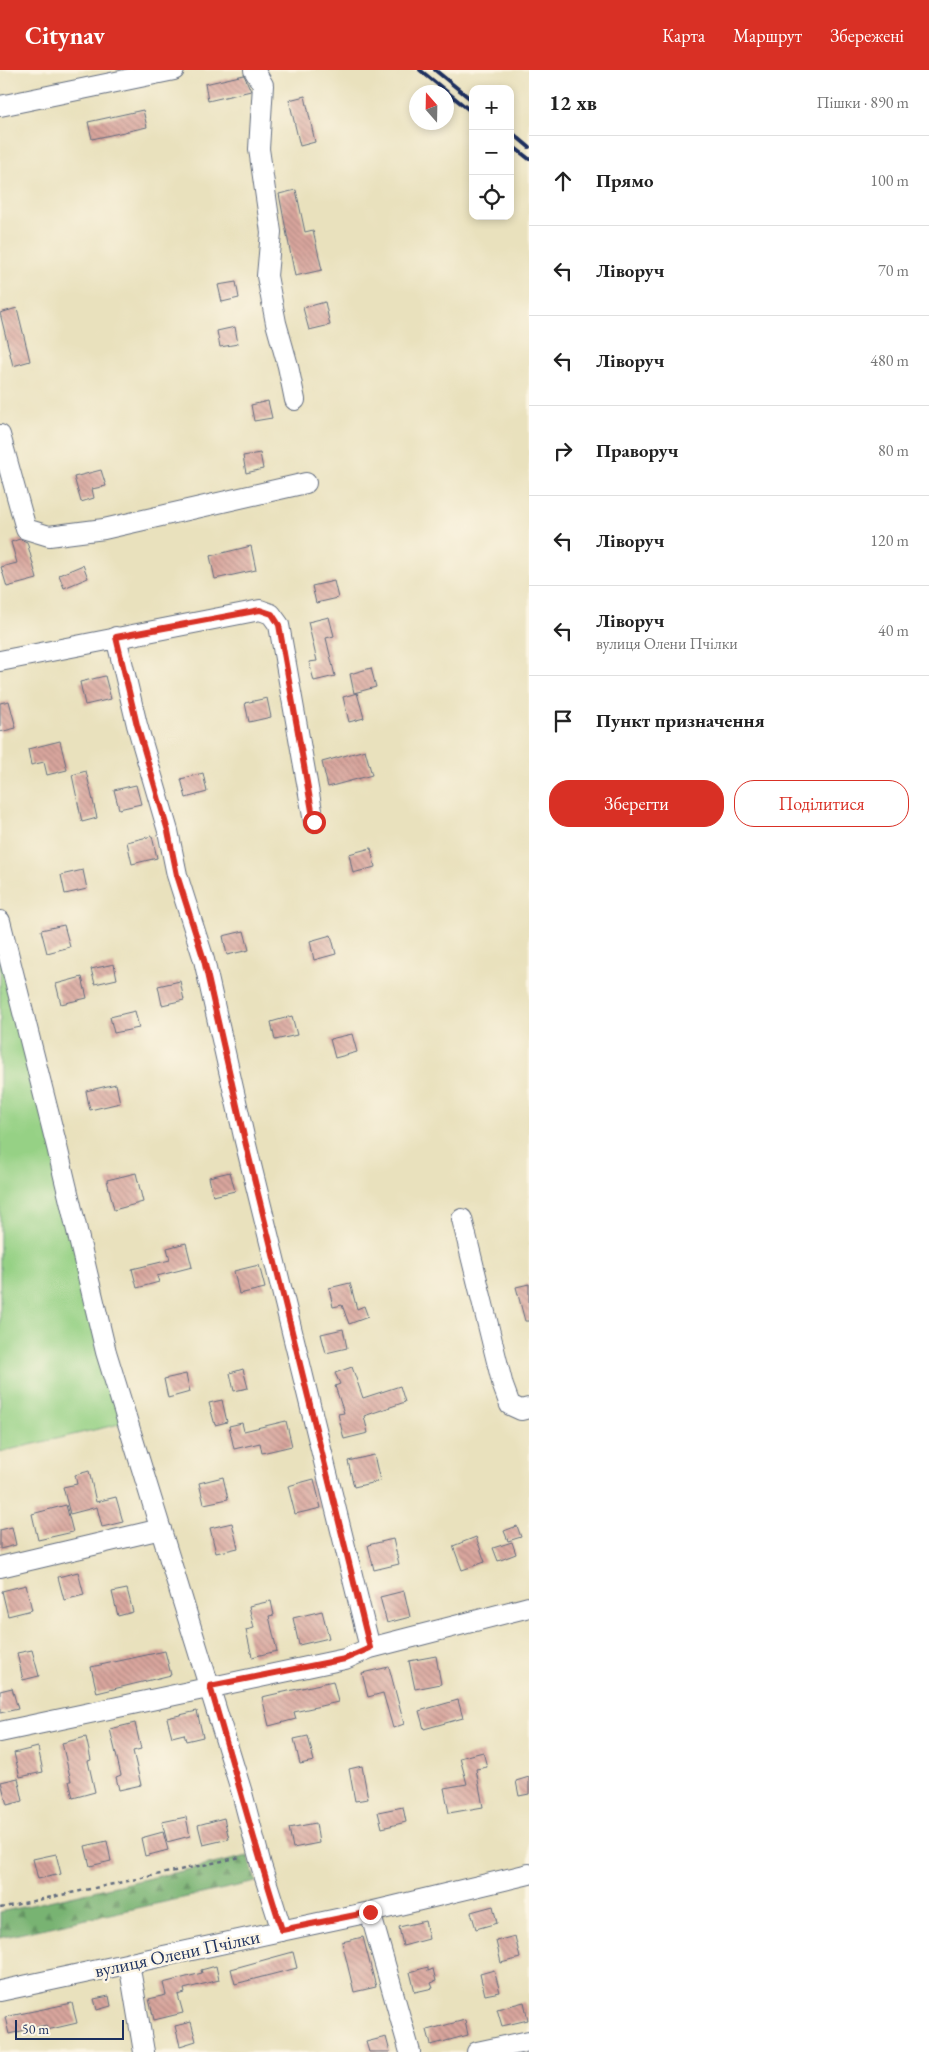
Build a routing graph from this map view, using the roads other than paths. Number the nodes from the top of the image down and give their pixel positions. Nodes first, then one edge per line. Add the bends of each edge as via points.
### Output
1 (174, 70) edge
2 (254, 70) edge
3 (0, 106) edge
4 (295, 400) dead end
5 (0, 435) edge
6 (306, 483) dead end
7 (116, 637) junction
8 (0, 661) edge
9 (314, 822) dead end
10 (0, 921) edge
11 (462, 1219) dead end
12 (529, 1408) edge
13 (161, 1529) junction
14 (0, 1567) edge
15 (529, 1608) edge
16 (370, 1648) junction
17 (210, 1686) junction
18 (0, 1732) edge
19 (529, 1874) edge
20 (370, 1912) junction
21 (282, 1930) junction
22 (130, 1963) junction
23 (0, 1992) edge
24 (529, 2041) edge
25 (144, 2052) edge
26 (410, 2052) edge
27 (476, 2052) edge

1 - 3 street
2 - 4 street via 263,85 259,149 271,232 267,276
5 - 6 street via 26,529 49,536 104,529
7 - 8 street
7 - 9 street via 260,610 272,614 279,625
7 - 16 street via 177,875 204,960 245,1141
10 - 13 street via 106,1352
11 - 12 street via 503,1386 510,1405 521,1410
13 - 14 street
13 - 17 street
15 - 16 street
16 - 17 street via 345,1659
17 - 18 street
17 - 21 street
19 - 20 street, вулиця Олени Пчілки
20 - 21 street, вулиця Олени Пчілки
20 - 26 street
21 - 22 street, вулиця Олени Пчілки
22 - 23 street, вулиця Олени Пчілки
22 - 25 street
24 - 27 street

